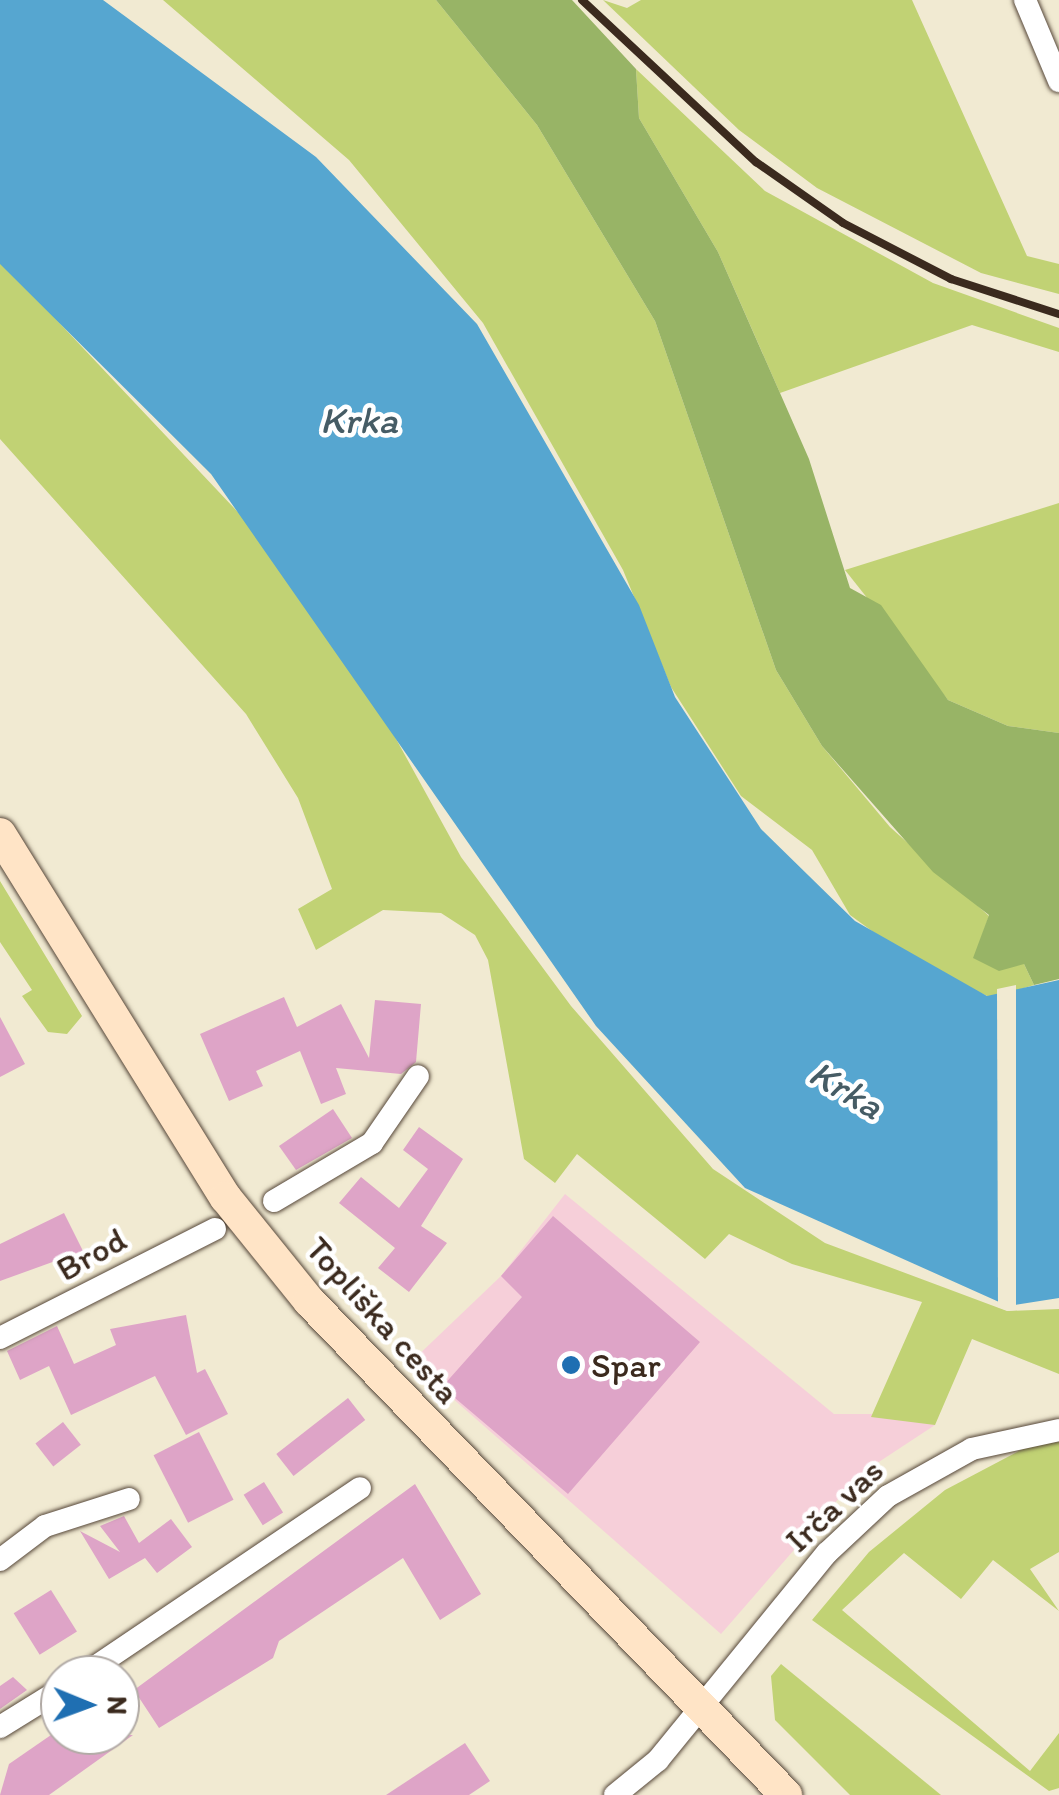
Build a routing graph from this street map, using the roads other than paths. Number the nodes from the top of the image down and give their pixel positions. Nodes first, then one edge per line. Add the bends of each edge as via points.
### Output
1 (1024, 0) edge
2 (1059, 81) edge
3 (0, 834) edge
4 (418, 1076) dead end
5 (274, 1201) dead end
6 (215, 1229) dead end
7 (0, 1338) edge
8 (1059, 1430) edge
9 (360, 1488) dead end
10 (129, 1499) dead end
11 (0, 1560) edge
12 (113, 1655) edge
13 (40, 1702) edge
14 (702, 1702) junction
15 (0, 1727) edge
16 (615, 1795) edge
17 (786, 1795) edge

1 - 2 street
3 - 14 main road, Topliška cesta via 226,1198 454,1459
4 - 5 street via 372,1143
6 - 7 street, Brod
8 - 14 street, Irča vas via 972,1449 888,1496 827,1553
9 - 12 street
10 - 11 street via 45,1526
13 - 15 street
14 - 16 street, Irča vas via 658,1760
14 - 17 main road, Topliška cesta

